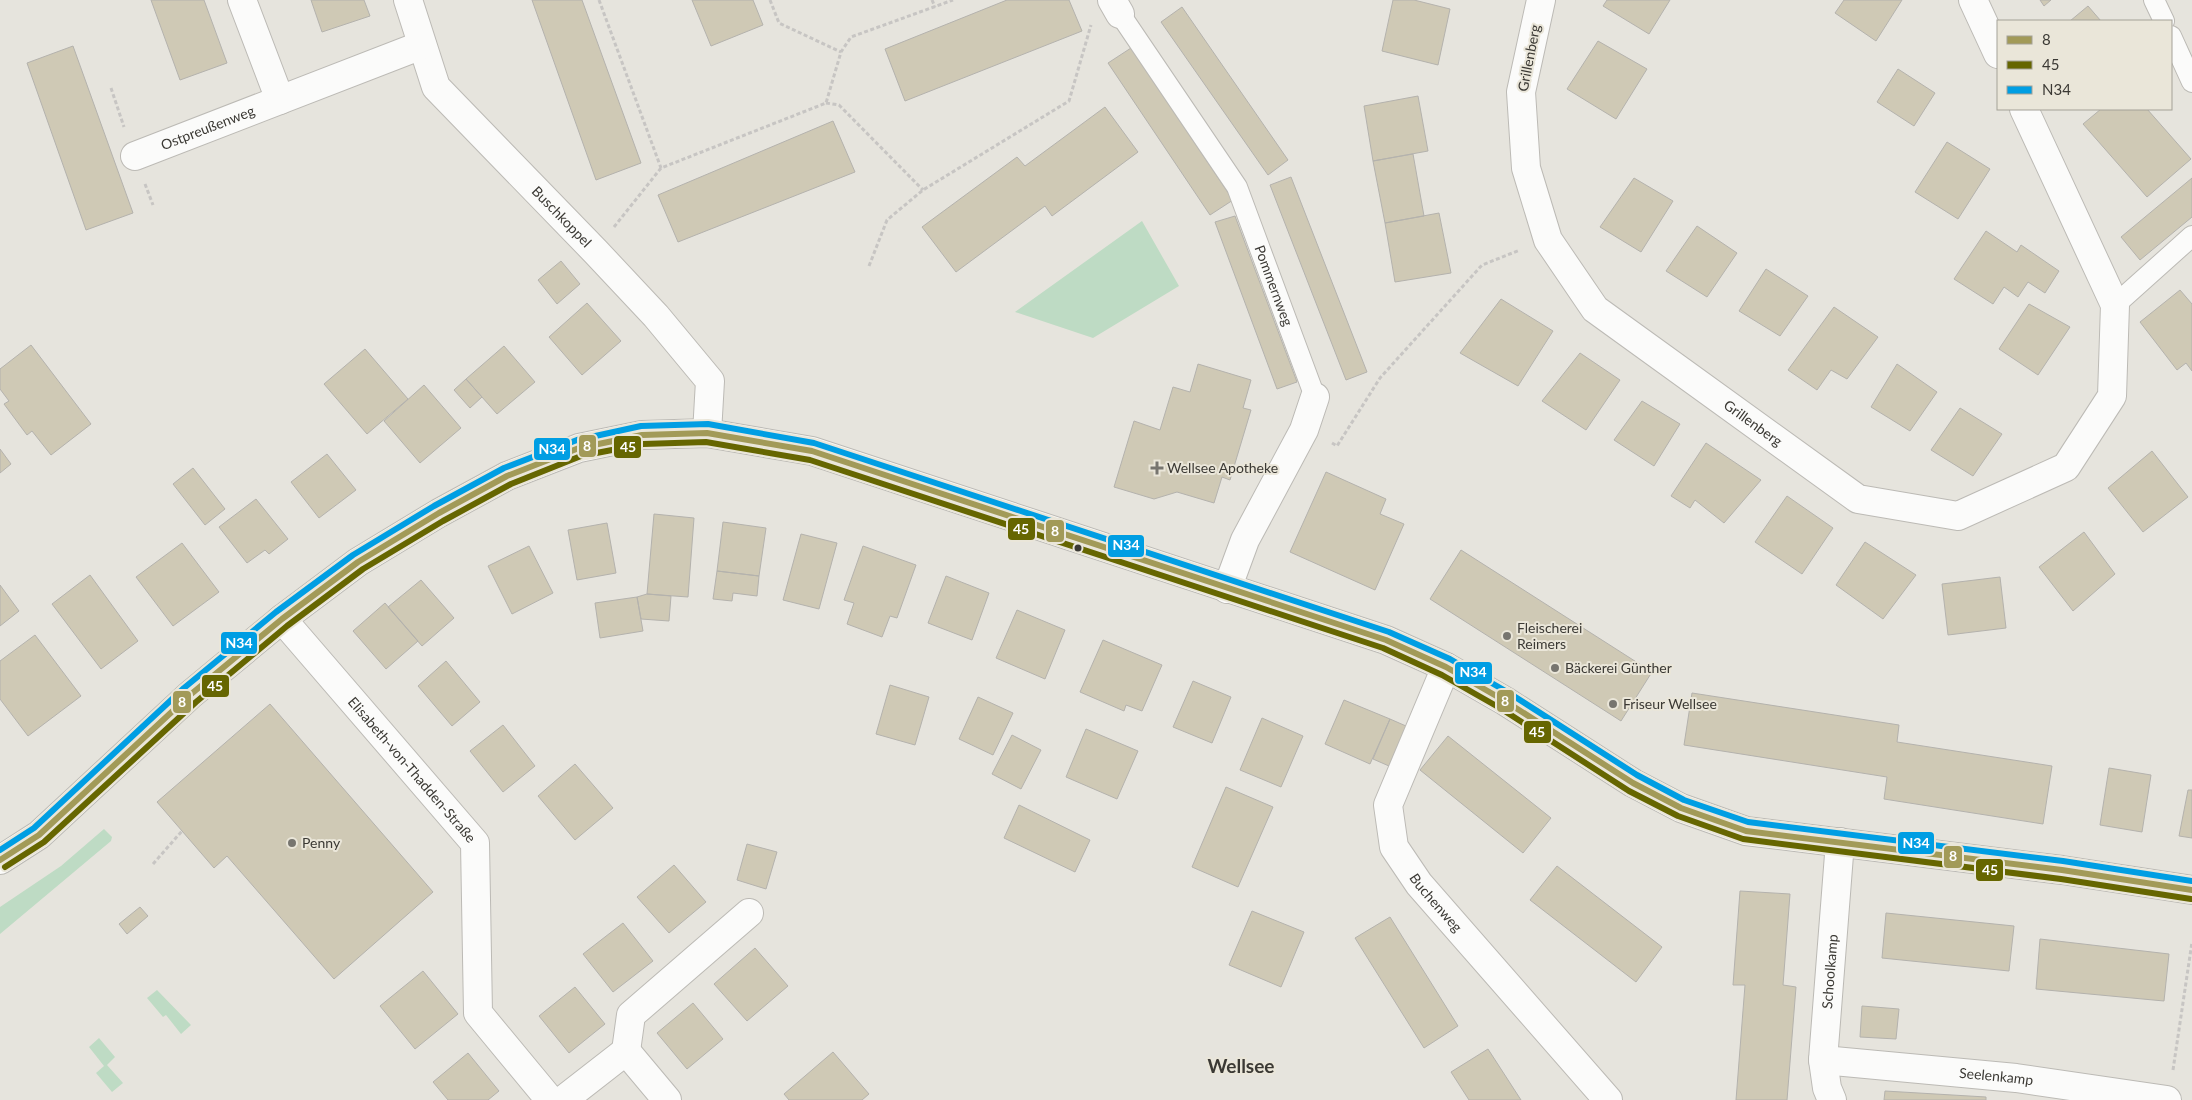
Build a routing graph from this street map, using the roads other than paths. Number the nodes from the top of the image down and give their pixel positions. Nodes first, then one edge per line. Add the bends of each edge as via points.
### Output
1 (242, 0) edge
2 (408, 0) edge
3 (1541, 0) edge
4 (1973, 0) edge
5 (2154, 0) edge
6 (1116, 7) edge
7 (2164, 20) edge
8 (2172, 38) edge
9 (422, 45) junction
10 (1997, 52) edge
11 (2192, 82) edge
12 (280, 100) junction
13 (2024, 110) edge
14 (135, 156) dead end
15 (2192, 236) edge
16 (2115, 305) junction
17 (1315, 398) joint
18 (707, 433) junction
19 (1227, 589) junction
20 (282, 619) junction
21 (1446, 667) junction
22 (1840, 842) junction
23 (0, 860) edge
24 (2192, 890) edge
25 (749, 913) dead end
26 (626, 1051) junction
27 (1823, 1060) junction
28 (653, 1095) edge
29 (550, 1100) edge
30 (563, 1100) edge
31 (1608, 1100) edge
32 (1832, 1100) edge
33 (2167, 1100) edge

1 - 12 street
2 - 9 street, Buschkoppel
3 - 16 street, Grillenberg via 1521,92 1526,168 1548,240 1595,309 1858,499 1958,516 2066,467 2112,396
4 - 10 street
5 - 7 lane
6 - 17 lane, Pommernweg via 1237,187
8 - 11 lane
9 - 12 street, Ostpreußenweg
9 - 18 street, Buschkoppel via 436,87 596,251 710,381
12 - 14 street, Ostpreußenweg
13 - 16 street, Grillenberg
15 - 16 lane
17 - 19 street, Pommernweg via 1304,430 1245,540
18 - 19 street via 812,451
18 - 20 street via 642,435 579,448 507,476 358,562
19 - 21 street via 1386,640
20 - 23 street via 190,695 38,835
20 - 29 street, Elisabeth-von-Thadden-Straße via 475,843 478,1013
21 - 22 street via 1633,783 1681,808 1746,831
21 - 31 street, Buchenweg via 1388,805 1394,847 1419,884
22 - 24 street
22 - 27 street, Schoolkamp
25 - 26 street via 631,1015
26 - 28 street
26 - 30 street
27 - 32 street, Schoolkamp
27 - 33 street, Seelenkamp via 2016,1078

